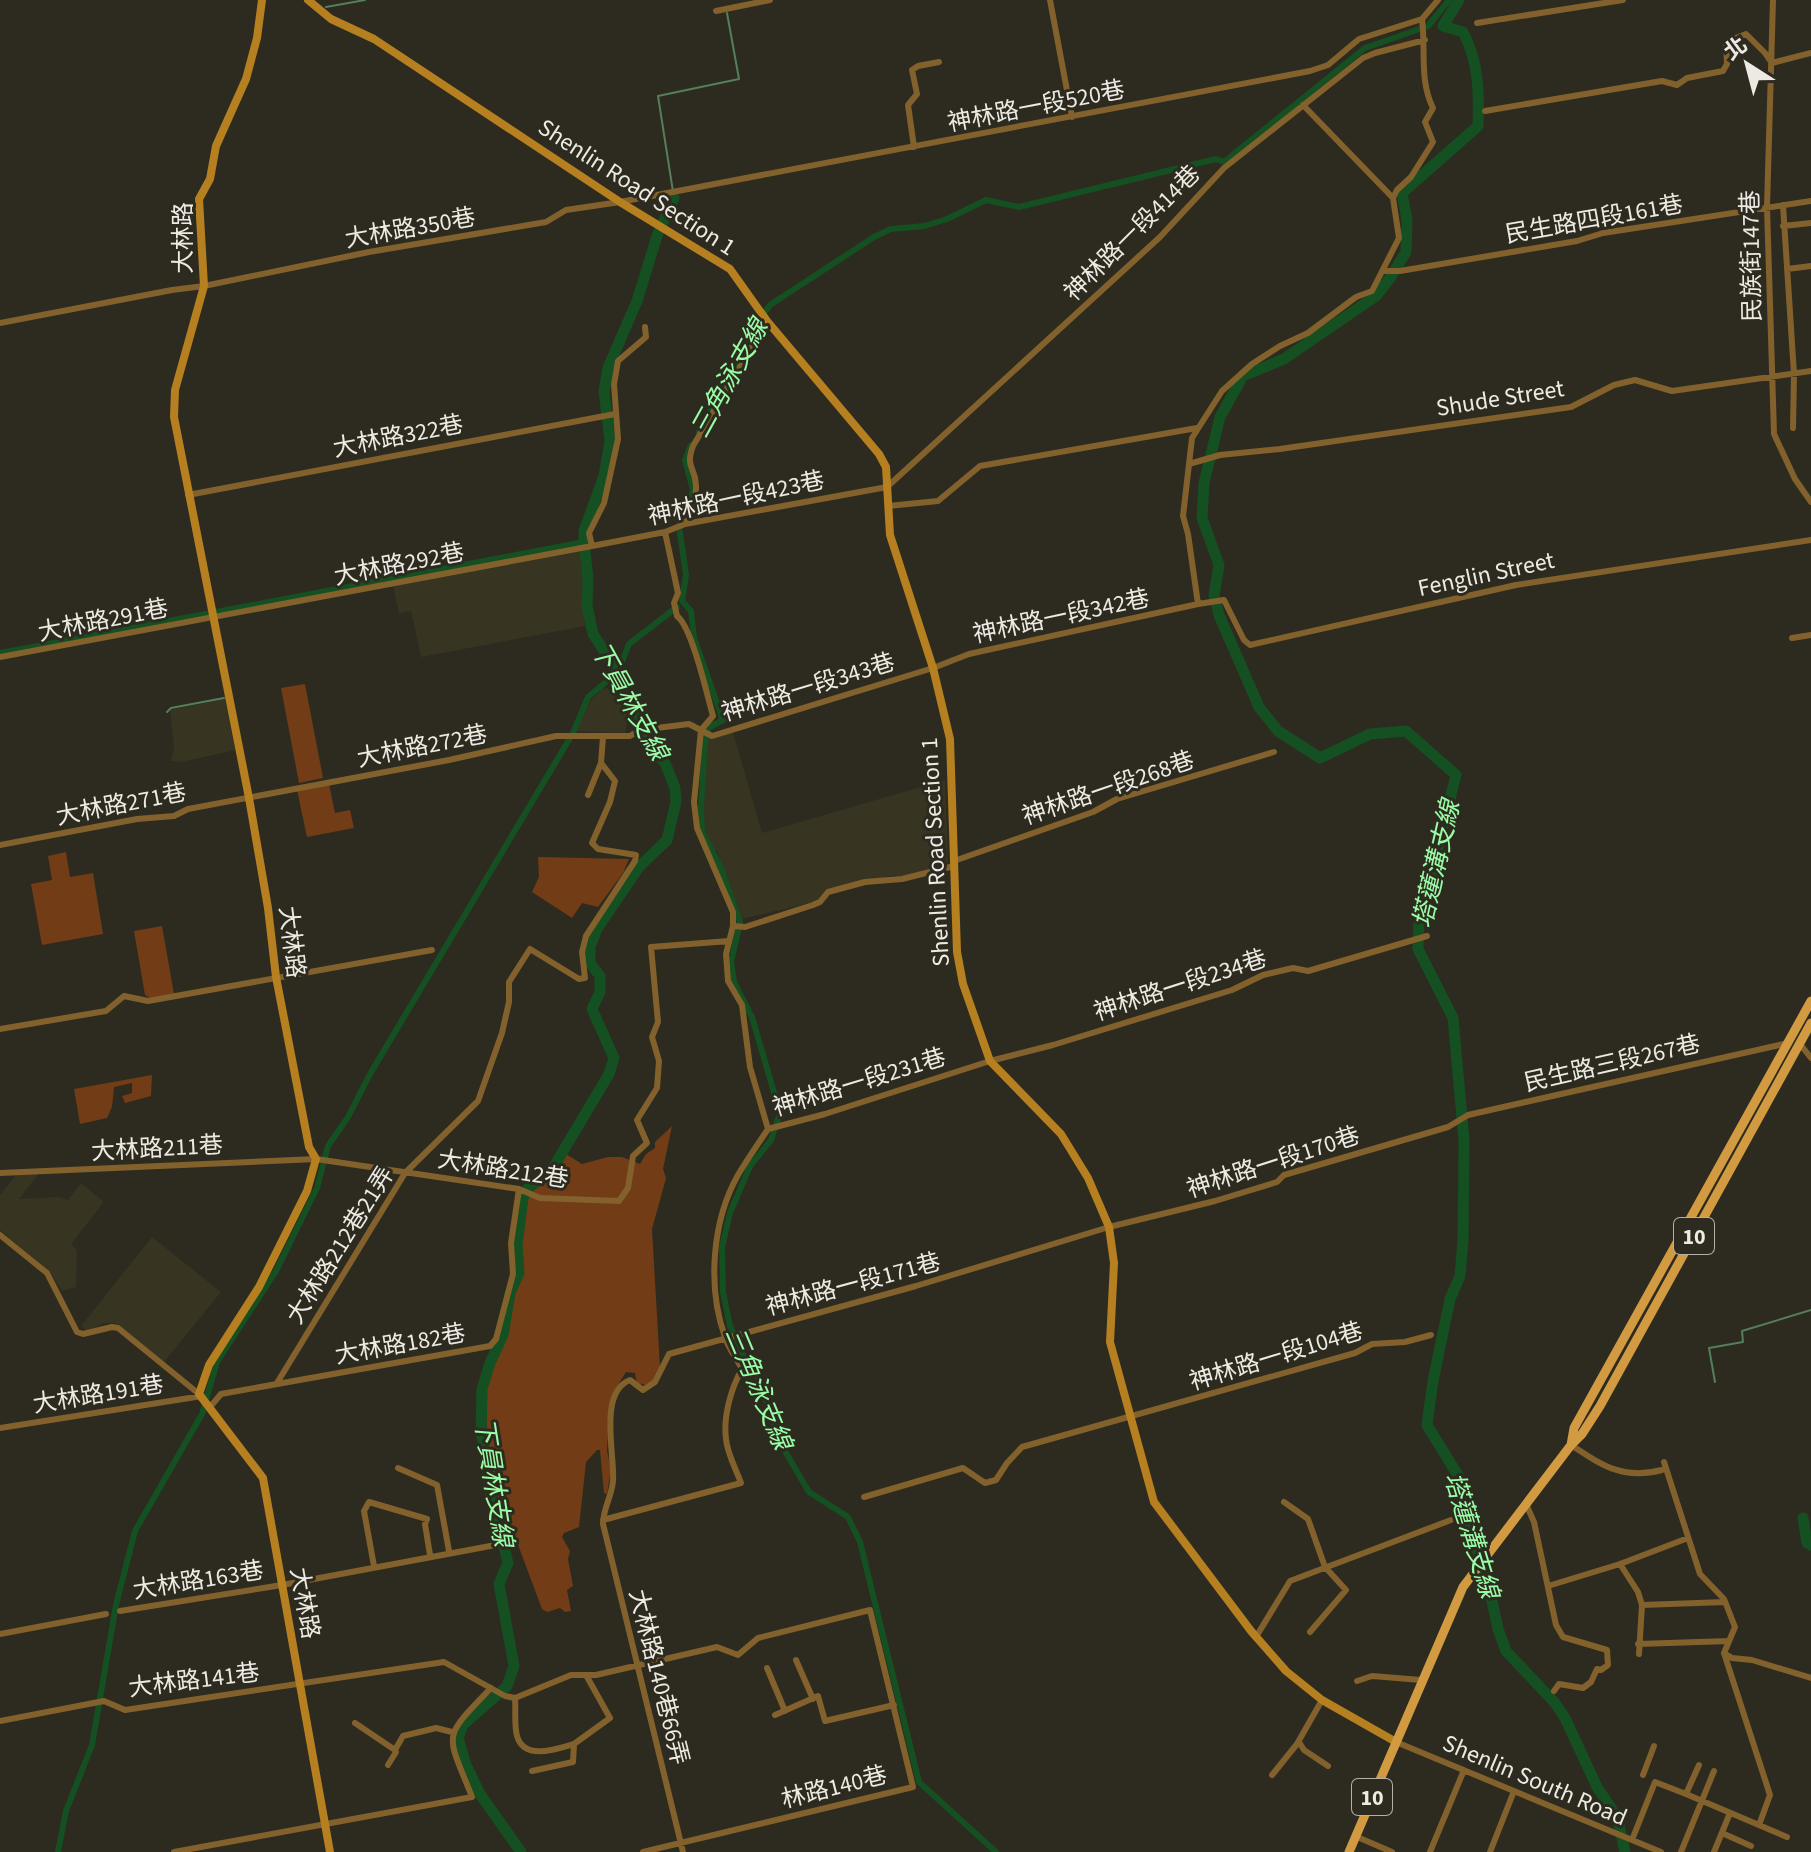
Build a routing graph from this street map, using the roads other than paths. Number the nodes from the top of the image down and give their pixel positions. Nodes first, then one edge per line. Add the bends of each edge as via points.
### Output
1 (262, 0) edge
2 (308, 0) edge
3 (770, 0) edge
4 (1050, 0) edge
5 (1438, 0) edge
6 (1623, 0) edge
7 (1773, 0) edge
8 (716, 11) dead end
9 (1422, 19) junction
10 (1477, 23) dead end
11 (1425, 40) junction
12 (1811, 53) edge
13 (939, 62) dead end
14 (1772, 63) junction
15 (1303, 105) junction
16 (1485, 111) dead end
17 (1072, 117) junction
18 (914, 147) junction
19 (1393, 198) junction
20 (1811, 201) edge
21 (620, 202) junction
22 (1783, 205) junction
23 (1767, 207) junction
24 (1811, 223) edge
25 (1783, 226) junction
26 (1811, 266) edge
27 (1787, 269) junction
28 (1384, 271) junction
29 (204, 286) junction
30 (767, 321) junction
31 (0, 323) edge
32 (645, 327) dead end
33 (1811, 371) edge
34 (1794, 374) junction
35 (1771, 379) junction
36 (615, 414) junction
37 (1197, 428) junction
38 (1793, 428) dead end
39 (1189, 464) junction
40 (887, 487) junction
41 (188, 495) junction
42 (1811, 502) edge
43 (888, 506) junction
44 (685, 524) junction
45 (665, 532) junction
46 (1811, 540) edge
47 (592, 546) junction
48 (1198, 604) junction
49 (212, 618) junction
50 (1811, 635) edge
51 (1792, 638) dead end
52 (0, 657) edge
53 (933, 668) junction
54 (701, 730) junction
55 (603, 737) junction
56 (1274, 752) dead end
57 (601, 763) junction
58 (588, 795) dead end
59 (249, 798) junction
60 (0, 845) edge
61 (954, 863) junction
62 (733, 926) junction
63 (1427, 936) dead end
64 (729, 941) junction
65 (432, 950) dead end
66 (276, 977) junction
67 (1811, 1001) edge
68 (1811, 1023) edge
69 (0, 1029) edge
70 (1788, 1043) junction
71 (1800, 1044) junction
72 (1811, 1058) edge
73 (990, 1061) junction
74 (1448, 1127) joint
75 (768, 1129) junction
76 (316, 1159) junction
77 (0, 1173) edge
78 (405, 1173) junction
79 (519, 1189) junction
80 (1109, 1227) junction
81 (0, 1235) edge
82 (1431, 1335) dead end
83 (725, 1337) junction
84 (277, 1383) junction
85 (201, 1396) junction
86 (210, 1407) junction
87 (1133, 1418) junction
88 (0, 1428) edge
89 (1571, 1445) junction
90 (398, 1468) dead end
91 (864, 1497) dead end
92 (1284, 1502) dead end
93 (1526, 1504) junction
94 (603, 1520) junction
95 (1451, 1520) dead end
96 (1688, 1538) junction
97 (501, 1544) dead end
98 (449, 1551) junction
99 (430, 1555) junction
100 (1620, 1564) junction
101 (374, 1566) junction
102 (1325, 1567) junction
103 (282, 1585) junction
104 (1548, 1586) junction
105 (1725, 1602) junction
106 (1642, 1605) junction
107 (120, 1611) dead end
108 (106, 1614) dead end
109 (1310, 1632) dead end
110 (0, 1634) edge
111 (1256, 1637) junction
112 (1729, 1641) junction
113 (1638, 1644) junction
114 (1724, 1653) junction
115 (1639, 1654) dead end
116 (796, 1660) dead end
117 (638, 1665) junction
118 (767, 1668) dead end
119 (586, 1675) junction
120 (1811, 1678) edge
121 (1421, 1680) junction
122 (1357, 1681) dead end
123 (299, 1685) junction
124 (491, 1688) junction
125 (1554, 1691) dead end
126 (515, 1698) junction
127 (813, 1699) junction
128 (1322, 1700) junction
129 (894, 1705) junction
130 (785, 1711) junction
131 (775, 1715) dead end
132 (0, 1721) edge
133 (355, 1723) dead end
134 (452, 1732) junction
135 (1299, 1742) junction
136 (1396, 1742) junction
137 (574, 1744) junction
138 (1654, 1746) dead end
139 (395, 1750) junction
140 (388, 1765) dead end
141 (1699, 1765) dead end
142 (1328, 1766) dead end
143 (1464, 1770) junction
144 (532, 1771) dead end
145 (1714, 1771) dead end
146 (1272, 1775) dead end
147 (1643, 1775) dead end
148 (1514, 1791) junction
149 (1686, 1794) junction
150 (1702, 1801) junction
151 (1730, 1813) junction
152 (324, 1823) junction
153 (1759, 1825) junction
154 (1722, 1833) junction
155 (1355, 1836) junction
156 (1787, 1837) dead end
157 (1630, 1840) junction
158 (681, 1843) junction
159 (1751, 1846) dead end
160 (207, 1849) edge
161 (174, 1852) edge
162 (330, 1852) edge
163 (643, 1852) edge
164 (683, 1852) edge
165 (1349, 1852) edge
166 (1392, 1852) edge
167 (1430, 1852) edge
168 (1490, 1852) edge
169 (1661, 1852) edge
170 (1681, 1852) edge
171 (1714, 1852) edge

1 - 29 street, 大林路 via 246,79 199,199
2 - 21 street, Shenlin Road Section 1
3 - 8 street
4 - 17 street
5 - 9 street
6 - 10 street
7 - 14 street, 民族街147巷
9 - 11 street
9 - 17 street, 神林路一段520巷 via 1359,39 1328,65 1310,71
11 - 15 street, 神林路一段414巷 via 1363,58
11 - 19 street via 1423,79 1433,108 1425,122 1433,142
12 - 14 street
13 - 18 street via 912,70 917,94 908,105
14 - 16 street via 1746,34 1726,42 1723,71 1677,85 1662,81
14 - 23 street, 民族街147巷
15 - 19 street
15 - 40 street, 神林路一段414巷 via 1224,168 1160,237
17 - 18 street, 神林路一段520巷
18 - 21 street, 神林路一段520巷
19 - 28 street via 1399,238
20 - 22 street, 民生路四段161巷
21 - 29 street, 大林路350巷 via 566,210 546,222
21 - 30 street, Shenlin Road Section 1 via 730,269
22 - 23 street, 民生路四段161巷
22 - 25 street
23 - 28 street, 民生路四段161巷
23 - 35 street, 民族街147巷
24 - 25 street
25 - 27 street
26 - 27 street
27 - 34 street
28 - 37 street via 1372,291 1252,364 1222,391
29 - 31 street, 大林路350巷
29 - 41 street, 大林路 via 175,394
30 - 40 street, Shenlin Road Section 1 via 879,454
30 - 44 street via 693,446 688,459 697,487
32 - 36 street via 646,337 618,361
33 - 34 street, Shude Street
34 - 35 street, Shude Street
34 - 38 street
35 - 39 street, Shude Street via 1672,391 1635,380 1571,407 1220,455
35 - 42 street, 民族街147巷 via 1778,447
36 - 41 street, 大林路322巷
36 - 47 street via 618,439 604,503 589,533
37 - 39 street
37 - 43 street via 980,466 938,501
39 - 48 street via 1183,516
40 - 43 street, Shenlin Road Section 1
40 - 44 street, 神林路一段423巷
41 - 49 street, 大林路
43 - 53 street, Shenlin Road Section 1 via 890,535
44 - 45 street, 神林路一段423巷
45 - 47 street, 神林路一段423巷
45 - 54 street via 678,593 677,616 696,656 713,716
46 - 48 street, Fenglin Street via 1516,585 1250,645 1224,600
47 - 49 street, 大林路292巷
48 - 53 street, 神林路一段342巷 via 969,654
49 - 52 street, 大林路291巷
49 - 59 street, 大林路
50 - 51 street
53 - 54 street, 神林路一段343巷 via 712,736
53 - 61 street, Shenlin Road Section 1 via 950,739
54 - 55 street, 神林路一段343巷 via 689,724
54 - 62 street via 694,802 697,828 733,912
55 - 57 street, 大林路212巷21弄
55 - 59 street, 大林路272巷 via 556,736
56 - 61 street, 神林路一段268巷 via 1117,799
57 - 58 street
57 - 78 street, 大林路212巷21弄 via 615,781 592,843 598,849 636,855 586,936 585,978 530,949 509,982 502,1033 478,1101
59 - 60 street, 大林路271巷
59 - 66 street, 大林路
61 - 62 street, 神林路一段268巷 via 828,892 813,905 745,927
61 - 73 street, Shenlin Road Section 1 via 957,952
62 - 64 street
63 - 73 street, 神林路一段234巷 via 1308,971 1293,968 1263,975 1232,990
64 - 75 street via 728,981 742,1005 750,1067
64 - 79 street, 大林路212巷 via 651,947 657,1088 637,1120 647,1143 633,1156 625,1197 552,1199
65 - 66 street
66 - 69 street via 148,1001 124,996 106,1011
66 - 76 street, 大林路 via 309,1147
67 - 70 main road, 10
68 - 71 main road, 10
70 - 74 street, 民生路三段267巷 via 1468,1115
70 - 89 main road, 10 via 1574,1428
71 - 72 street
71 - 89 main road, 10 via 1606,1395
73 - 75 street, 神林路一段231巷
73 - 80 street, Shenlin Road Section 1 via 1061,1134
74 - 80 street, 神林路一段170巷 via 1215,1201
75 - 83 street, 神林路一段231巷 via 737,1177 714,1247
76 - 77 street, 大林路211巷
76 - 78 street, 大林路212巷
76 - 85 street via 307,1191 259,1287 209,1365
78 - 79 street, 大林路212巷
78 - 84 street, 大林路212巷21弄
79 - 84 street, 大林路182巷 via 511,1243 513,1274 490,1346
80 - 83 street, 神林路一段171巷
80 - 87 street, Shenlin Road Section 1 via 1114,1263 1110,1342
81 - 85 street via 47,1273 77,1332 118,1328
82 - 87 street, 神林路一段104巷 via 1372,1344
83 - 94 street, 神林路一段171巷 via 669,1354 655,1382 643,1390 630,1380 615,1393 609,1444 613,1481
83 - 94 street, 神林路一段231巷 via 742,1369 725,1428 741,1483
84 - 86 street, 大林路182巷 via 221,1394
85 - 86 street, 大林路
85 - 88 street, 大林路191巷
86 - 103 street, 大林路 via 263,1478
87 - 91 street, 神林路一段104巷 via 1022,1447 996,1480 985,1483 963,1468
87 - 111 street, Shenlin Road Section 1 via 1154,1502
89 - 93 main road, 10
89 - 96 street via 1613,1470 1642,1475 1663,1466
90 - 98 street via 437,1485
92 - 102 street via 1308,1519
93 - 104 street
93 - 121 main road, 10 via 1463,1587
94 - 117 street, 大林路140巷66弄
95 - 102 street
96 - 100 street
96 - 105 street via 1700,1574
97 - 98 street, 大林路163巷
98 - 99 street, 大林路163巷
99 - 101 street, 大林路163巷
99 - 101 street via 427,1519 369,1502 364,1511
100 - 104 street
100 - 106 street
101 - 103 street, 大林路163巷
102 - 109 street via 1346,1590
102 - 111 street via 1290,1581
103 - 107 street, 大林路163巷
103 - 123 street, 大林路
104 - 125 street via 1563,1637 1607,1650 1608,1665 1597,1669 1583,1688 1559,1684
105 - 106 street
105 - 112 street via 1735,1627
106 - 113 street
108 - 110 street, 大林路163巷
111 - 128 street, Shenlin Road Section 1
112 - 113 street
112 - 114 street
113 - 115 street
114 - 120 street
114 - 153 street via 1770,1795
116 - 127 street
117 - 119 street
117 - 129 street, 林路140巷 via 717,1647 738,1655 758,1638 870,1610
117 - 158 street, 大林路140巷66弄
118 - 130 street
119 - 126 street via 571,1675
119 - 137 street via 610,1718
121 - 122 street via 1372,1676
121 - 136 main road, 10
123 - 124 street, 大林路141巷 via 444,1662
123 - 132 street, 大林路141巷 via 125,1710 104,1701
123 - 152 street, 大林路
124 - 126 street, 大林路141巷
124 - 134 street
126 - 137 street via 518,1741 530,1750
127 - 129 street via 818,1696 825,1721
127 - 130 street
128 - 135 street
128 - 136 street, Shenlin Road Section 1
129 - 158 street, 林路140巷 via 913,1787
130 - 131 street
133 - 139 street
134 - 139 street via 436,1728 403,1736
134 - 152 street via 472,1797
135 - 142 street
135 - 146 street
136 - 143 street, Shenlin South Road
136 - 155 main road, 10
137 - 144 street via 573,1762
138 - 147 street
139 - 140 street
141 - 149 street
143 - 148 street, Shenlin South Road
143 - 167 street
145 - 150 street
148 - 157 street, Shenlin South Road
148 - 168 street
149 - 150 street
149 - 157 street via 1655,1782
150 - 151 street
150 - 170 street
151 - 153 street
151 - 154 street
152 - 160 street
152 - 162 street, 大林路
153 - 156 street
154 - 159 street
154 - 171 street
155 - 165 main road, 10
155 - 166 street
157 - 169 street, Shenlin South Road
158 - 163 street
158 - 164 street, 大林路140巷66弄
160 - 161 street

